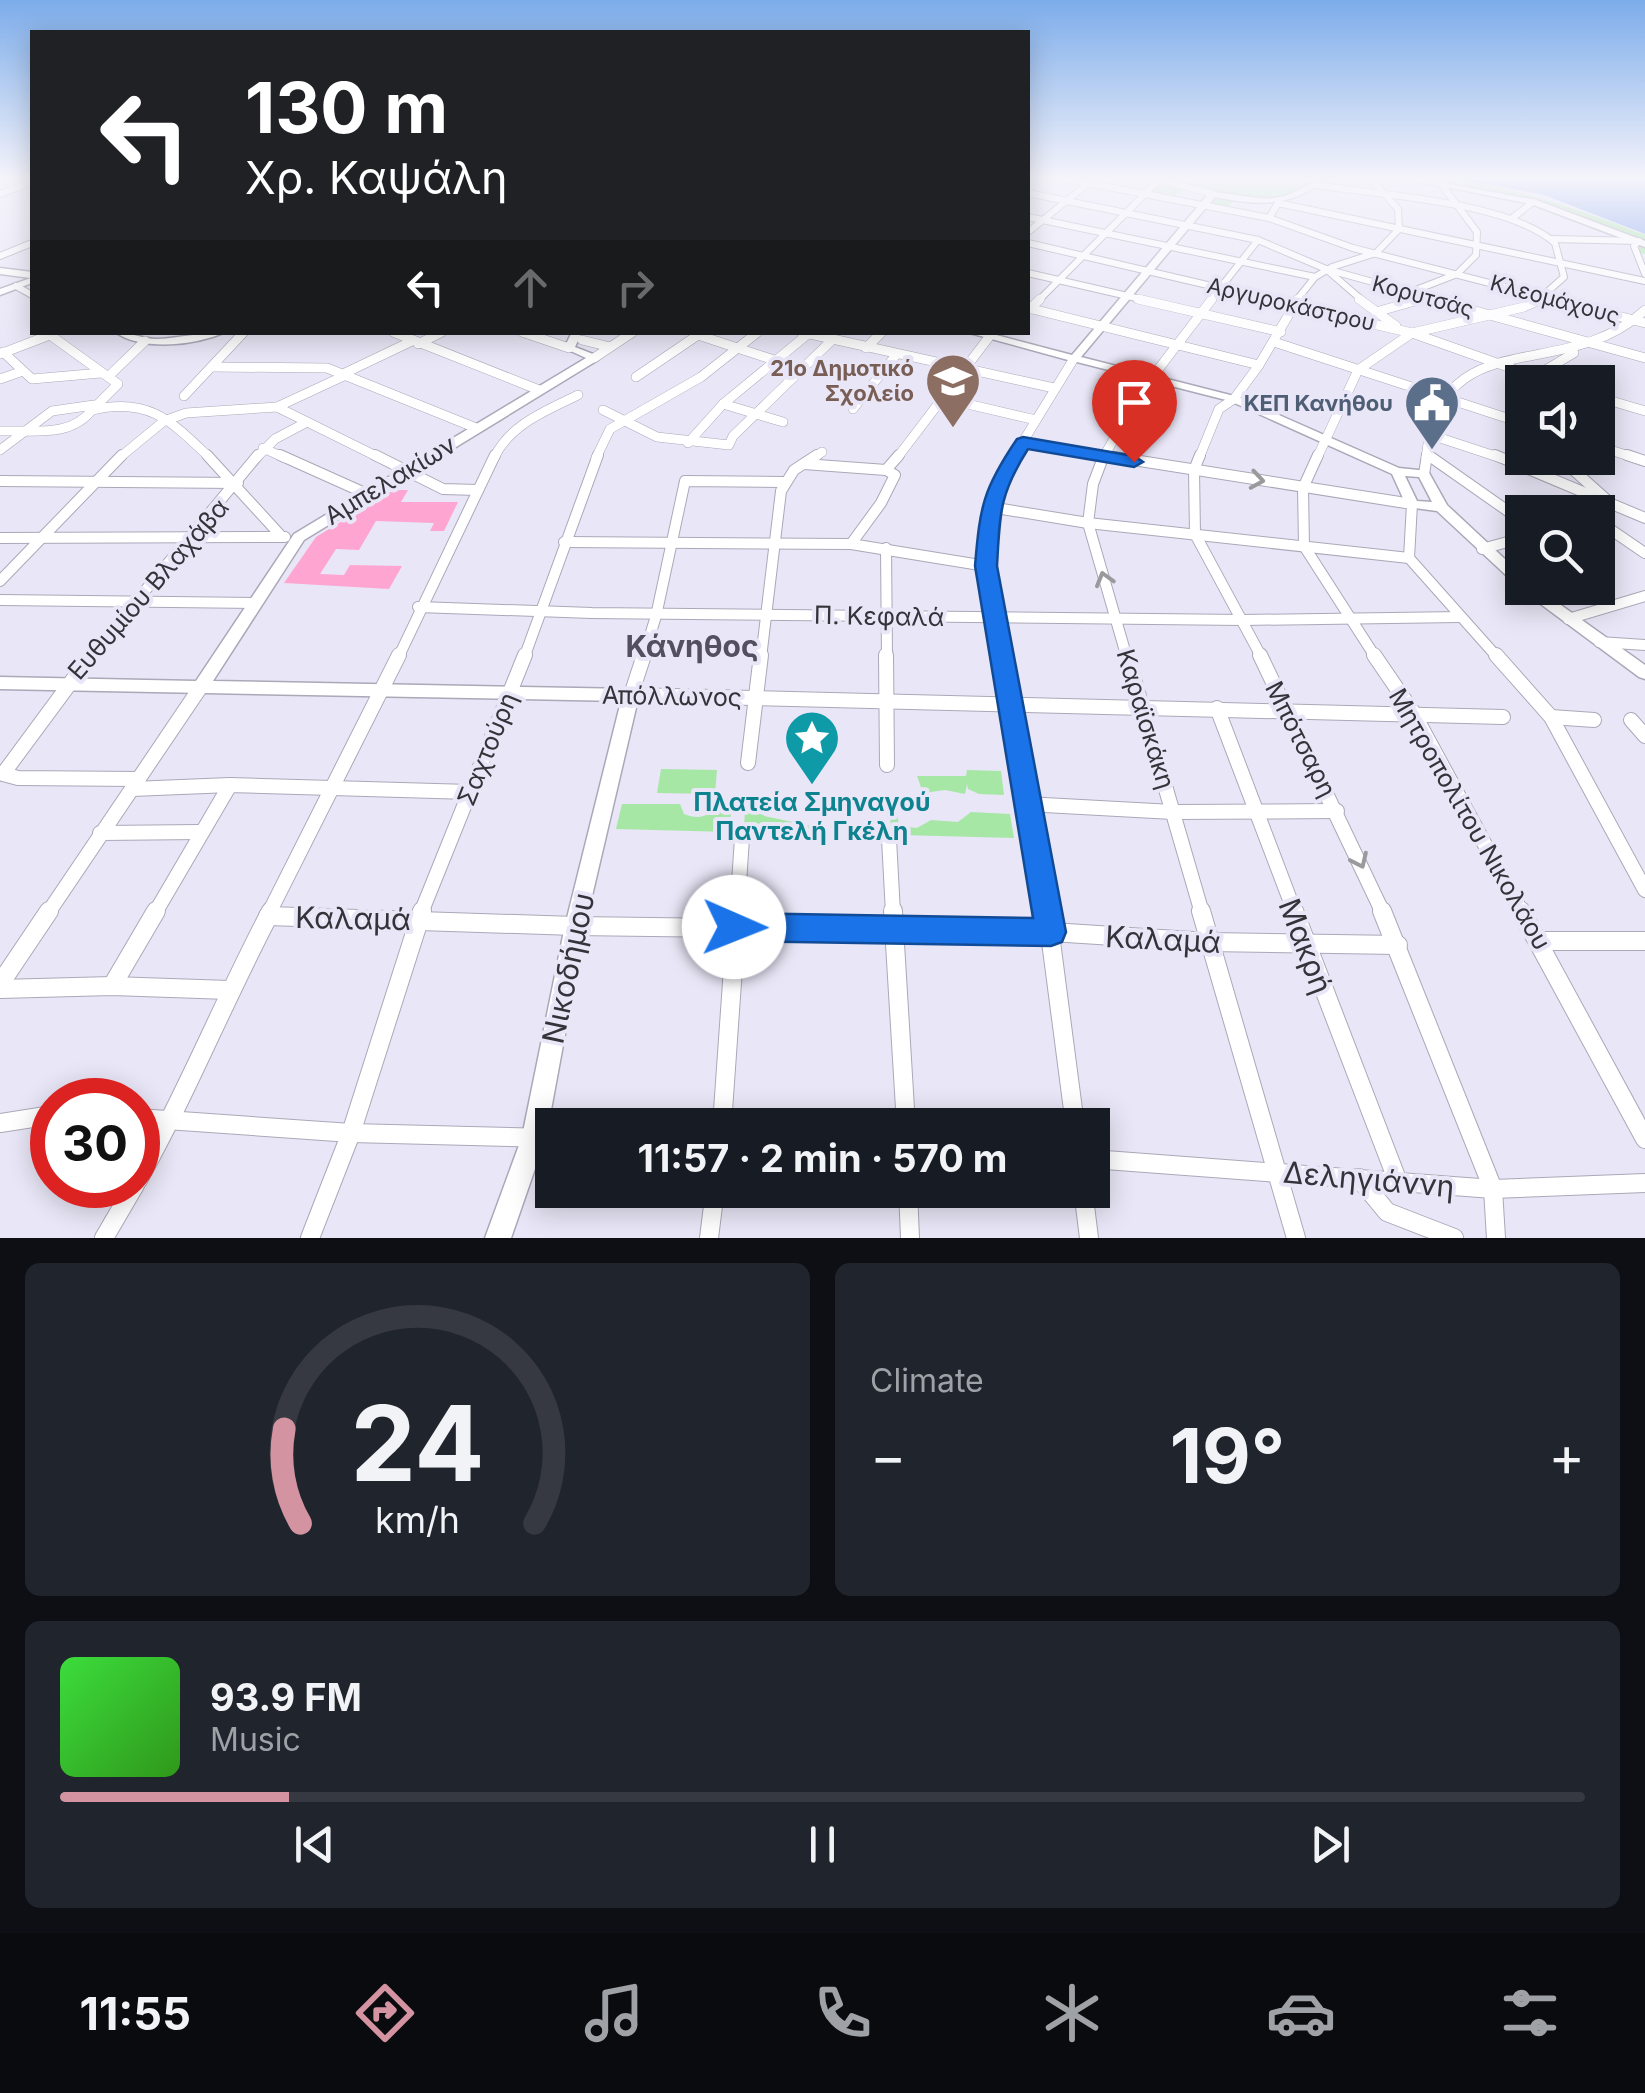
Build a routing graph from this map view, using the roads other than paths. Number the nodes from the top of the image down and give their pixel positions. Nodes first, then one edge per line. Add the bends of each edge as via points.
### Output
1 (1103, 235) edge
2 (1114, 235) edge
3 (1180, 235) edge
4 (1234, 235) edge
5 (1319, 235) edge
6 (1394, 235) edge
7 (1426, 235) edge
8 (1477, 235) edge
9 (1543, 235) edge
10 (1552, 239) junction
11 (1258, 240) junction
12 (1642, 242) edge
13 (30, 244) edge
14 (1030, 244) edge
15 (1170, 246) junction
16 (1478, 246) junction
17 (1376, 254) junction
18 (0, 256) edge
19 (1083, 256) junction
20 (1242, 262) junction
21 (1562, 263) junction
22 (1149, 270) junction
23 (1326, 270) junction
24 (0, 271) edge
25 (1030, 273) edge
26 (1457, 274) junction
27 (1315, 276) junction
28 (1645, 277) edge
29 (30, 278) edge
30 (30, 279) edge
31 (1059, 280) junction
32 (16, 286) junction
33 (1222, 288) junction
34 (0, 292) edge
35 (1408, 293) junction
36 (30, 294) edge
37 (1127, 296) junction
38 (1546, 296) junction
39 (1426, 298) junction
40 (1294, 303) junction
41 (1030, 307) edge
42 (1030, 308) edge
43 (1645, 310) edge
44 (1376, 312) junction
45 (1202, 314) junction
46 (1495, 316) junction
47 (1641, 322) edge
48 (1102, 326) junction
49 (1281, 332) junction
50 (1412, 333) junction
51 (44, 335) edge
52 (47, 335) edge
53 (128, 335) edge
54 (202, 335) edge
55 (205, 335) edge
56 (241, 335) edge
57 (400, 335) edge
58 (434, 335) edge
59 (530, 335) edge
60 (551, 335) edge
61 (582, 335) edge
62 (628, 335) edge
63 (699, 335) edge
64 (703, 335) edge
65 (754, 335) edge
66 (802, 335) edge
67 (812, 335) edge
68 (879, 335) edge
69 (199, 336) junction
70 (993, 336) edge
71 (543, 340) junction
72 (832, 340) junction
73 (145, 341) junction
74 (415, 342) junction
75 (1274, 342) junction
76 (1178, 346) junction
77 (1598, 346) junction
78 (610, 347) junction
79 (866, 348) junction
80 (738, 349) junction
81 (573, 350) junction
82 (1581, 350) junction
83 (1, 353) edge
84 (896, 355) junction
85 (594, 358) junction
86 (1645, 358) edge
87 (774, 360) junction
88 (1073, 360) junction
89 (87, 364) junction
90 (1494, 364) junction
91 (1260, 365) junction
92 (1555, 365) edge
93 (213, 368) junction
94 (962, 369) junction
95 (1505, 369) edge
96 (1358, 370) junction
97 (23, 371) junction
98 (105, 374) junction
99 (347, 374) junction
100 (636, 377) dead end
101 (65, 378) junction
102 (0, 379) edge
103 (1152, 380) junction
104 (1054, 388) junction
105 (539, 390) junction
106 (578, 395) dead end
107 (184, 396) dead end
108 (1442, 396) junction
109 (942, 398) junction
110 (1234, 400) junction
111 (1615, 402) edge
112 (723, 404) junction
113 (277, 407) junction
114 (93, 408) junction
115 (853, 409) dead end
116 (603, 410) dead end
117 (1645, 412) edge
118 (757, 414) junction
119 (1505, 417) edge
120 (164, 420) junction
121 (625, 420) junction
122 (1036, 420) junction
123 (307, 422) junction
124 (783, 422) dead end
125 (476, 428) junction
126 (0, 431) edge
127 (22, 431) junction
128 (1428, 434) junction
129 (1326, 438) junction
130 (688, 443) junction
131 (1023, 443) junction
132 (263, 448) junction
133 (0, 450) edge
134 (822, 452) dead end
135 (1615, 452) edge
136 (1428, 456) junction
137 (1103, 457) junction
138 (1645, 462) edge
139 (801, 464) junction
140 (1194, 470) junction
141 (405, 471) junction
142 (889, 471) junction
143 (1396, 472) junction
144 (1424, 474) junction
145 (1580, 475) edge
146 (0, 481) edge
147 (784, 482) junction
148 (94, 483) junction
149 (238, 483) junction
150 (1303, 488) junction
151 (478, 490) junction
152 (367, 494) junction
153 (1412, 504) junction
154 (990, 507) junction
155 (1441, 507) junction
156 (1505, 509) edge
157 (1623, 511) junction
158 (1615, 514) edge
159 (1645, 518) edge
160 (1088, 523) junction
161 (1615, 532) edge
162 (1195, 534) junction
163 (290, 537) junction
164 (0, 538) edge
165 (42, 538) junction
166 (192, 538) junction
167 (564, 542) junction
168 (670, 543) junction
169 (1505, 543) edge
170 (774, 544) junction
171 (851, 544) junction
172 (1304, 546) junction
173 (886, 548) junction
174 (1482, 549) junction
175 (1645, 553) edge
176 (1409, 558) junction
177 (986, 566) junction
178 (1505, 568) edge
179 (0, 581) edge
180 (1645, 596) edge
181 (0, 600) edge
182 (134, 604) junction
183 (256, 604) junction
184 (1550, 605) edge
185 (418, 608) junction
186 (542, 614) junction
187 (885, 614) junction
188 (768, 615) junction
189 (656, 616) junction
190 (1460, 616) junction
191 (997, 618) junction
192 (1568, 619) junction
193 (1117, 621) junction
194 (1350, 621) junction
195 (1240, 622) junction
196 (1598, 642) junction
197 (1645, 645) edge
198 (1645, 673) edge
199 (0, 683) edge
200 (202, 685) junction
201 (64, 686) junction
202 (382, 689) junction
203 (510, 692) junction
204 (631, 695) junction
205 (756, 698) junction
206 (884, 700) junction
207 (1011, 703) junction
208 (1142, 706) junction
209 (1217, 708) junction
210 (1289, 710) junction
211 (1413, 712) junction
212 (1503, 716) dead end
213 (1551, 717) junction
214 (1594, 720) dead end
215 (1638, 721) edge
216 (1645, 736) edge
217 (748, 762) dead end
218 (887, 765) dead end
219 (135, 784) junction
220 (230, 785) junction
221 (334, 788) junction
222 (470, 792) junction
223 (1026, 804) junction
224 (1337, 810) junction
225 (1254, 811) junction
226 (1173, 812) junction
227 (201, 832) junction
228 (100, 833) junction
229 (742, 838) dead end
230 (889, 840) dead end
231 (1645, 890) edge
232 (268, 916) junction
233 (419, 919) junction
234 (575, 926) junction
235 (734, 927) junction
236 (895, 931) junction
237 (1051, 932) junction
238 (1539, 941) junction
239 (1645, 941) edge
240 (1208, 942) junction
241 (1305, 942) junction
242 (1398, 944) junction
243 (0, 986) edge
244 (112, 986) junction
245 (229, 990) junction
246 (548, 1108) edge
247 (723, 1108) edge
248 (905, 1108) edge
249 (1073, 1108) edge
250 (30, 1118) edge
251 (160, 1120) edge
252 (172, 1121) junction
253 (0, 1123) edge
254 (351, 1133) junction
255 (535, 1138) edge
256 (1645, 1139) edge
257 (160, 1141) edge
258 (535, 1156) edge
259 (1110, 1160) edge
260 (1277, 1170) junction
261 (1359, 1178) junction
262 (1398, 1182) junction
263 (1645, 1182) edge
264 (1493, 1189) junction
265 (121, 1208) edge
266 (713, 1208) edge
267 (909, 1208) edge
268 (1085, 1208) edge
269 (104, 1238) edge
270 (310, 1238) edge
271 (498, 1238) edge
272 (709, 1238) edge
273 (910, 1238) edge
274 (1089, 1238) edge
275 (1296, 1238) edge
276 (1454, 1238) edge
277 (1496, 1238) edge

1 - 19 street
2 - 15 street
3 - 15 street
4 - 11 street, Κορυτσάς
5 - 17 street, Κλεομάχους
6 - 17 street
7 - 16 street
8 - 16 street
9 - 10 street
10 - 12 street
10 - 21 street
11 - 20 street, Καραϊσκάκη
11 - 23 street, Κορυτσάς
12 - 28 street via 1634,246
13 - 18 street
14 - 19 street, Αργυροκάστρου
15 - 20 street
15 - 22 street
16 - 21 street
16 - 26 street
17 - 23 street, Μπότσαρη
17 - 26 street, Κλεομάχους
19 - 22 street, Αργυροκάστρου
19 - 31 street
20 - 27 street
20 - 33 street, Καραϊσκάκη
21 - 28 street
21 - 38 street via 1564,276
22 - 33 street, Αργυροκάστρου
22 - 37 street
23 - 27 street, Μπότσαρη
23 - 35 street, Κορυτσάς
23 - 44 street
24 - 29 street
25 - 31 street
26 - 35 street
26 - 38 street, Κλεομάχους
27 - 40 street, Μπότσαρη
30 - 32 street
31 - 37 street
31 - 41 street
32 - 34 street
32 - 36 street
33 - 40 street, Αργυροκάστρου
33 - 45 street, Καραϊσκάκη
35 - 39 street, Κορυτσάς
37 - 45 street
37 - 48 street
38 - 46 street
38 - 47 street, Κλεομάχους
39 - 44 street
39 - 46 street, Κορυτσάς
40 - 49 street, Μπότσαρη
40 - 50 street, Αργυροκάστρου
42 - 48 street
43 - 47 street
44 - 50 street
45 - 49 street
45 - 76 street, Καραϊσκάκη
46 - 50 street
46 - 77 street, Κορυτσάς
47 - 77 street
48 - 76 street
48 - 88 street
49 - 75 street, Μπότσαρη
50 - 90 street, Αργυροκάστρου
50 - 96 street
51 - 83 street
52 - 89 street
53 - 73 street
54 - 69 street
55 - 69 street
56 - 93 street
57 - 74 street
58 - 74 street
59 - 71 street
60 - 71 street
61 - 78 street
61 - 81 street
62 - 78 street, Αμπελακίων
63 - 100 street
64 - 80 street
65 - 80 street, Σαχτούρη
66 - 87 street
67 - 72 street
68 - 79 street
69 - 73 street
70 - 88 street
70 - 94 street
71 - 81 street
72 - 79 street
72 - 118 street
73 - 98 street
74 - 99 street
74 - 105 street
75 - 91 street, Μπότσαρη
75 - 96 street
76 - 91 street
76 - 103 street, Καραϊσκάκη
77 - 82 street
77 - 86 street, Κορυτσάς
78 - 85 street, Αμπελακίων
79 - 84 street
80 - 87 street
80 - 121 street, Σαχτούρη
81 - 85 street
82 - 90 street
82 - 92 street
83 - 97 street
84 - 94 street
84 - 115 street
85 - 105 street, Αμπελακίων
87 - 112 street
88 - 103 street
88 - 104 street
89 - 98 street
89 - 101 street
90 - 95 street, Αργυροκάστρου
90 - 108 street
91 - 110 street, Μπότσαρη
93 - 99 street via 310,366
93 - 107 street
94 - 104 street
94 - 109 street
96 - 108 street
96 - 129 street
97 - 101 street via 32,379
97 - 102 street
98 - 101 street
98 - 114 street via 118,384
99 - 113 street
99 - 125 street
103 - 110 street
103 - 137 street, Καραϊσκάκη
104 - 122 street
105 - 125 street, Αμπελακίων
106 - 151 street via 508,436
108 - 119 street
108 - 128 street
109 - 122 street
109 - 142 street
110 - 129 street
110 - 140 street, Μπότσαρη via 1219,409
111 - 117 street
112 - 118 street
112 - 130 street
113 - 120 street
113 - 123 street
114 - 120 street via 136,404
114 - 127 street via 63,405 42,412
114 - 127 street via 70,429
116 - 121 street
118 - 124 street
118 - 130 street via 729,445
120 - 148 street
120 - 149 street
121 - 130 street
121 - 167 street, Σαχτούρη via 610,429
122 - 131 street
123 - 132 street, Ευθυμίου Βλαχάβα
123 - 141 street
125 - 141 street, Αμπελακίων
126 - 127 street
127 - 133 street
128 - 136 street
128 - 157 street via 1476,446
129 - 143 street
129 - 150 street
131 - 137 street
131 - 154 street
132 - 149 street, Ευθυμίου Βλαχάβα
132 - 152 street
134 - 139 street
135 - 138 street
136 - 144 street
136 - 156 street
137 - 140 street
137 - 160 street, Καραϊσκάκη
139 - 142 street
139 - 147 street
140 -> 150 street
140 - 162 street, Μπότσαρη
141 - 151 street via 443,489
141 - 152 street, Αμπελακίων
142 - 171 street via 896,478
143 - 144 street
143 - 153 street
144 - 155 street
145 - 157 street
146 - 148 street
147 - 168 street via 685,480
147 - 170 street
148 - 149 street
148 - 165 street
149 - 163 street
149 - 166 street, Ευθυμίου Βλαχάβα
150 - 153 street
150 - 172 street
151 - 185 street
152 - 163 street, Αμπελακίων
153 - 155 street
153 - 176 street
154 - 160 street
154 - 177 street
155 - 174 street
157 - 158 street
157 - 159 street
160 - 162 street
193 -> 160 street, Καραϊσκάκη
161 - 175 street
162 - 172 street
162 - 195 street, Μπότσαρη
163 - 166 street
163 - 183 street, Αμπελακίων
164 - 165 street
165 - 166 street
165 - 179 street
166 - 182 street, Ευθυμίου Βλαχάβα
167 - 168 street
167 - 186 street, Σαχτούρη
168 - 170 street
168 - 189 street
169 - 174 street
170 - 171 street
170 - 188 street
171 - 173 street
172 - 176 street
172 - 194 street, Μητροπολίτου Νικολάου
173 - 177 street
173 - 187 street
174 - 178 street
176 - 190 street
177 - 191 street
180 - 192 street
181 - 182 street
182 - 183 street
182 - 201 street, Ευθυμίου Βλαχάβα
183 - 200 street, Αμπελακίων
184 - 192 street
185 - 186 street, Π. Κεφαλά
185 - 202 street
186 - 189 street, Π. Κεφαλά
186 - 203 street, Σαχτούρη
187 - 188 street, Π. Κεφαλά
187 - 191 street, Π. Κεφαλά
187 - 206 street
188 - 189 street, Π. Κεφαλά
188 - 205 street
189 - 204 street
190 - 194 street, Π. Κεφαλά
190 - 213 street
191 - 193 street, Π. Κεφαλά
191 - 207 street
192 - 196 street
193 - 195 street, Π. Κεφαλά
193 - 208 street, Καραϊσκάκη
194 - 195 street, Π. Κεφαλά
194 - 211 street, Μητροπολίτου Νικολάου
195 - 210 street, Μπότσαρη
196 - 197 street
196 - 198 street
199 - 201 street, Απόλλωνος
200 - 201 street, Απόλλωνος
200 - 202 street, Απόλλωνος
200 - 219 street
201 - 219 street, Ευθυμίου Βλαχάβα via 3,774
202 - 203 street, Απόλλωνος
202 - 221 street
203 - 204 street, Απόλλωνος
203 - 222 street, Σαχτούρη
204 - 205 street, Απόλλωνος
204 - 234 street, Νικοδήμου
205 - 206 street, Απόλλωνος
205 - 217 street
206 - 207 street, Απόλλωνος
206 - 218 street
207 - 208 street, Απόλλωνος
207 - 223 street
208 - 209 street, Απόλλωνος
208 - 226 street, Καραϊσκάκη
209 - 210 street, Απόλλωνος
209 - 225 street, Μακρή
210 - 211 street
210 - 224 street, Μπότσαρη
211 - 212 street
211 - 238 street, Μητροπολίτου Νικολάου
213 - 214 street
213 - 231 street
215 - 216 street
219 - 220 street
219 - 228 street
220 - 221 street
220 - 227 street
221 - 222 street
221 - 232 street
222 - 233 street, Σαχτούρη
223 - 226 street
223 - 237 street
224 - 225 street
224 -> 242 street, Μπότσαρη
225 - 226 street
225 - 241 street, Μακρή
226 - 240 street, Καραϊσκάκη
227 - 228 street
227 - 244 street
228 - 243 street
229 - 235 street
230 - 236 street
232 - 233 street, Καλαμά
232 - 245 street
233 - 234 street, Καλαμά
233 - 254 street, Σαχτούρη
234 - 235 street, Καλαμά
234 - 246 street, Νικοδήμου
235 - 236 street, Καλαμά
235 - 247 street
236 - 237 street, Καλαμά
236 - 248 street
237 - 240 street, Καλαμά
237 - 249 street
238 - 239 street
238 - 256 street, Μητροπολίτου Νικολάου
240 - 241 street, Καλαμά
240 - 260 street, Καραϊσκάκη
241 - 242 street, Καλαμά
241 - 262 street, Μακρή
242 - 264 street, Μπότσαρη
243 - 244 street
244 - 245 street
245 - 252 street
250 - 253 street
251 - 252 street
252 - 254 street
252 - 257 street
254 - 255 street
254 - 270 street, Σαχτούρη
258 - 271 street, Νικοδήμου
259 - 260 street, Δεληγιάννη
260 - 261 street, Δεληγιάννη
260 - 275 street, Καραϊσκάκη
261 - 262 street, Δεληγιάννη
261 - 276 street via 1387,1212
262 - 264 street, Δεληγιάννη
263 - 264 street, Δεληγιάννη
264 - 277 street, Μπότσαρη
265 - 269 street
266 - 272 street
267 - 273 street
268 - 274 street

